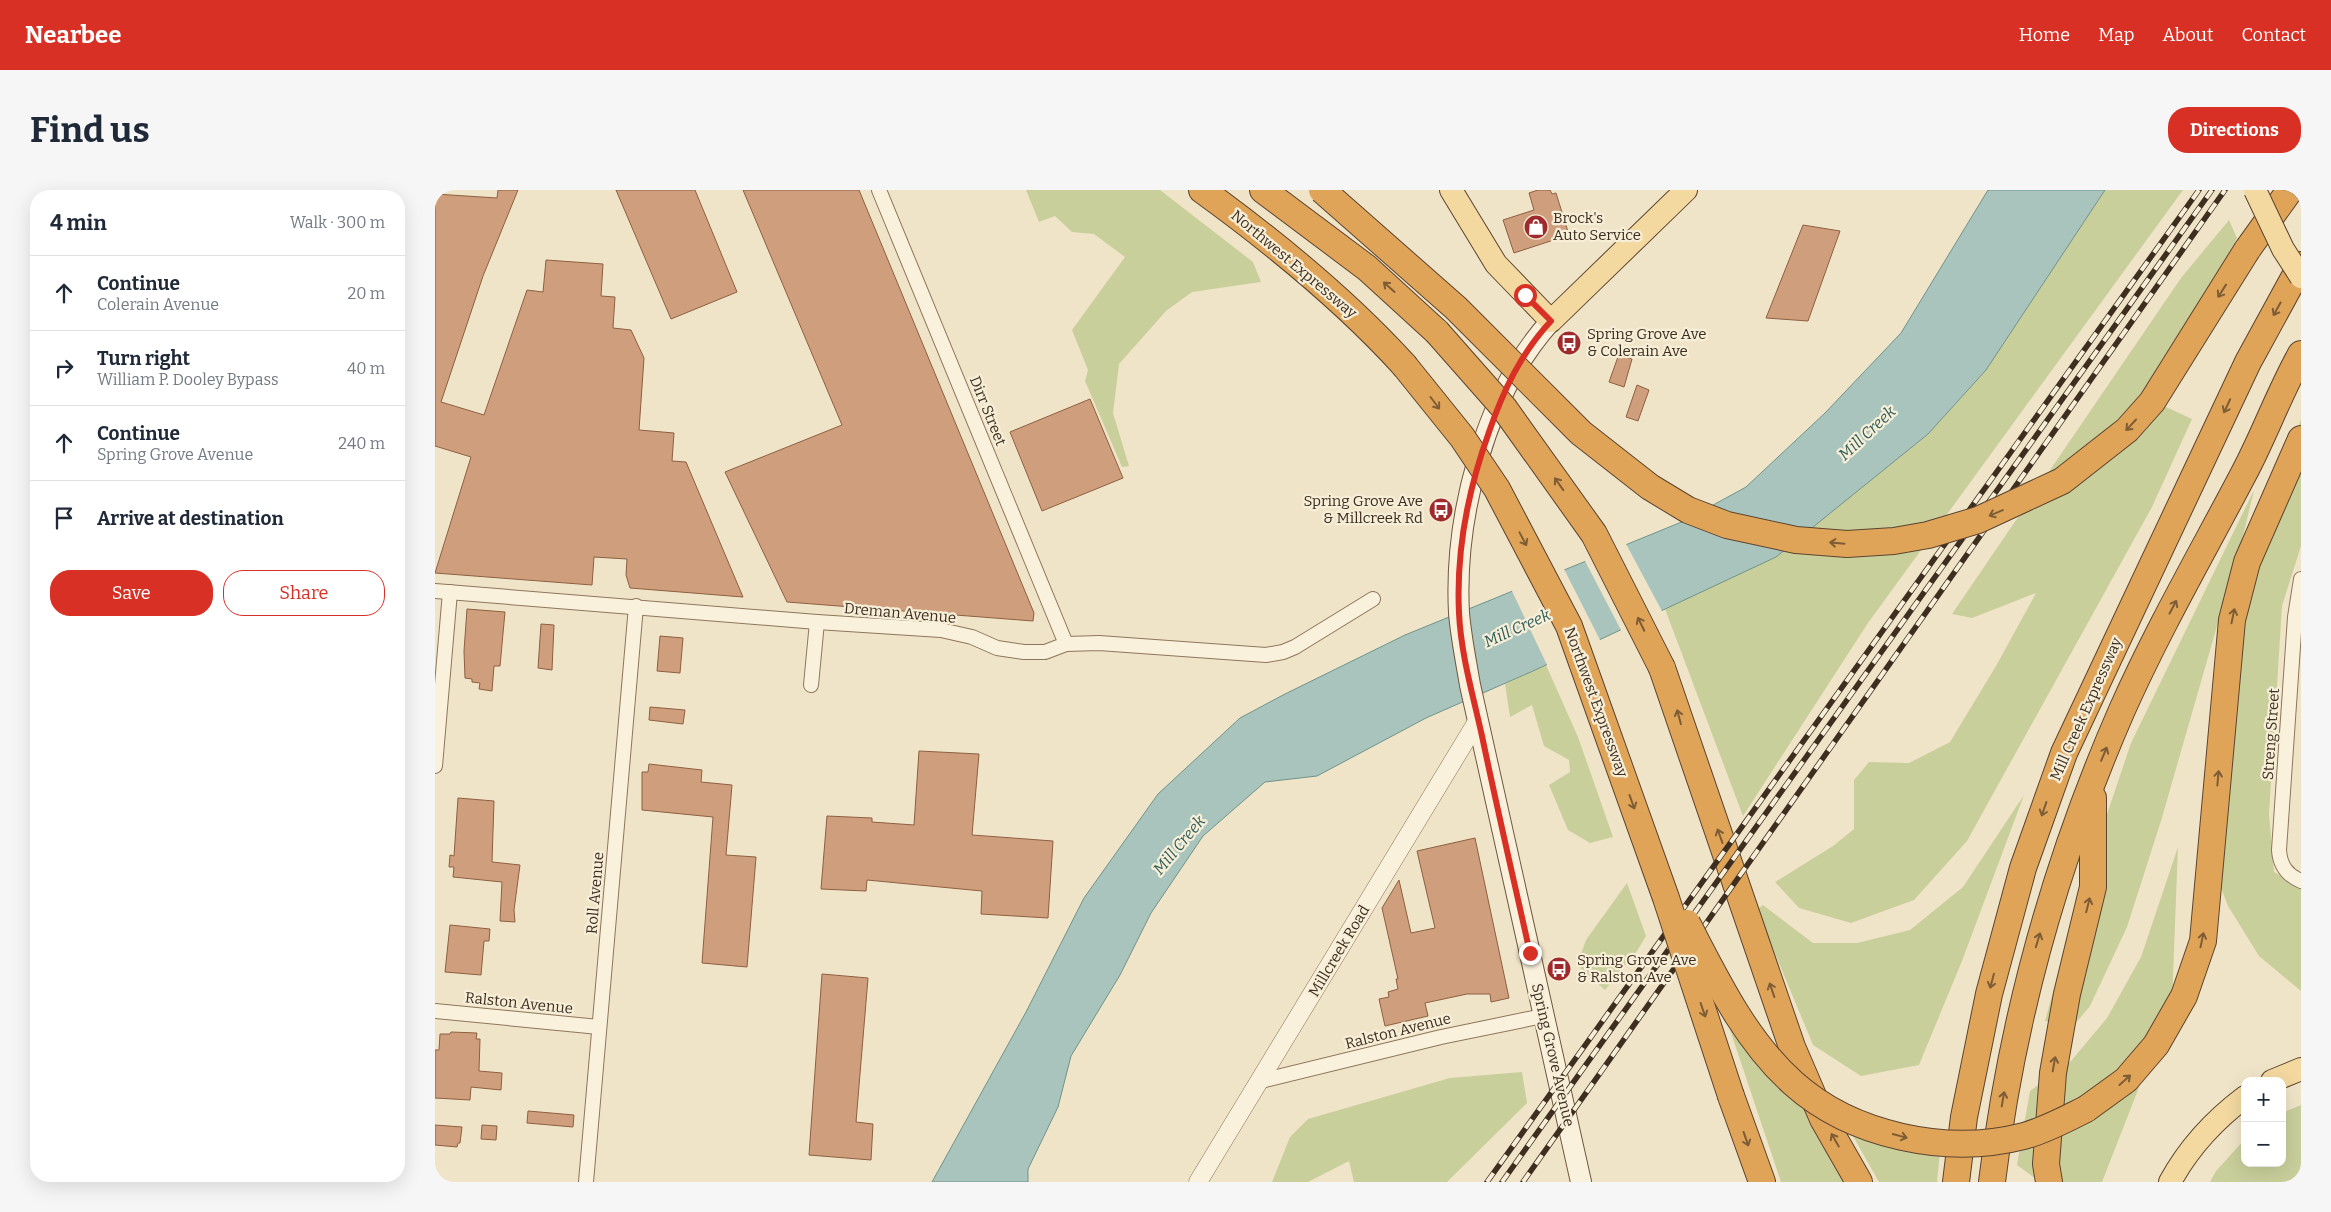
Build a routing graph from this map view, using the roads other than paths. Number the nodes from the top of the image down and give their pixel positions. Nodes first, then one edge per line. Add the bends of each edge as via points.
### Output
1 (879, 190) edge
2 (1202, 190) edge
3 (1263, 190) edge
4 (1322, 190) edge
5 (1333, 190) edge
6 (1451, 190) edge
7 (1686, 190) edge
8 (2255, 190) edge
9 (2290, 190) edge
10 (2301, 265) edge
11 (2301, 277) edge
12 (1551, 321) junction
13 (1437, 332) junction
14 (2301, 354) edge
15 (2301, 439) edge
16 (2301, 579) edge
17 (435, 591) edge
18 (450, 592) junction
19 (1373, 599) dead end
20 (636, 606) junction
21 (817, 622) junction
22 (1066, 644) junction
23 (811, 685) dead end
24 (1478, 720) junction
25 (435, 766) edge
26 (2093, 778) junction
27 (2301, 881) edge
28 (1666, 898) junction
29 (435, 1011) edge
30 (1543, 1016) junction
31 (599, 1027) junction
32 (2301, 1069) edge
33 (2282, 1077) edge
34 (1261, 1081) junction
35 (2241, 1100) edge
36 (1199, 1181) edge
37 (586, 1182) edge
38 (1581, 1182) edge
39 (1761, 1182) edge
40 (1859, 1182) edge
41 (1957, 1182) edge
42 (1992, 1182) edge
43 (2049, 1182) edge
44 (2170, 1182) edge

1 - 22 street, Dirr Street
2 -> 28 highway, Northwest Expressway, bridge via 1318,280 1372,330 1462,437 1497,489 1569,626
13 -> 3 highway via 1367,268
9 -> 4 highway, bridge via 2247,250 2152,402 2127,430 2069,476 1978,520 1929,535 1847,544 1796,540 1727,525 1688,510 1650,487 1581,433 1456,308
5 - 13 highway via 1415,285
6 - 12 main road via 1496,264
7 - 12 main road
8 - 11 main road, bridge
10 -> 41 highway, Mill Creek Expressway via 2248,362 2064,753 2023,868 1989,994 1964,1117
12 - 24 main road, Spring Grove Avenue via 1535,338 1500,400 1476,466 1461,544 1461,637
40 -> 13 highway, bridge via 1823,1118 1792,1048 1662,668 1594,534 1503,408
26 -> 14 highway via 2162,628 2256,450
28 -> 15 highway, bridge via 1686,921 1718,983 1759,1046 1793,1083 1826,1107 1905,1138 1947,1143 1987,1143 2024,1136 2086,1109 2126,1080 2156,1045 2184,996 2203,941 2232,620 2247,562
16 - 27 street, Streng Street via 2295,617 2279,850 2283,867
17 - 18 street, Dreman Avenue
18 - 20 street, Dreman Avenue
18 - 25 street
19 - 22 street, Dreman Avenue via 1321,633 1283,652 1248,654 1099,643
20 - 21 street, Dreman Avenue
20 - 31 street, Roll Avenue
21 - 22 street, Dreman Avenue via 941,630 972,637 997,648 1024,652 1045,652
21 - 23 street
24 - 30 main road, Spring Grove Avenue
24 - 34 street, Millcreek Road
42 -> 26 highway via 2011,1060 2035,953
43 -> 26 highway via 2047,1164 2053,1073 2067,994 2093,887
28 -> 39 highway, Northwest Expressway, bridge
29 - 31 street, Ralston Avenue
30 - 34 street, Ralston Avenue
30 - 38 main road, Spring Grove Avenue
31 - 37 street, Roll Avenue
32 - 33 main road
34 - 36 street, Millcreek Road
35 - 44 main road via 2201,1135

